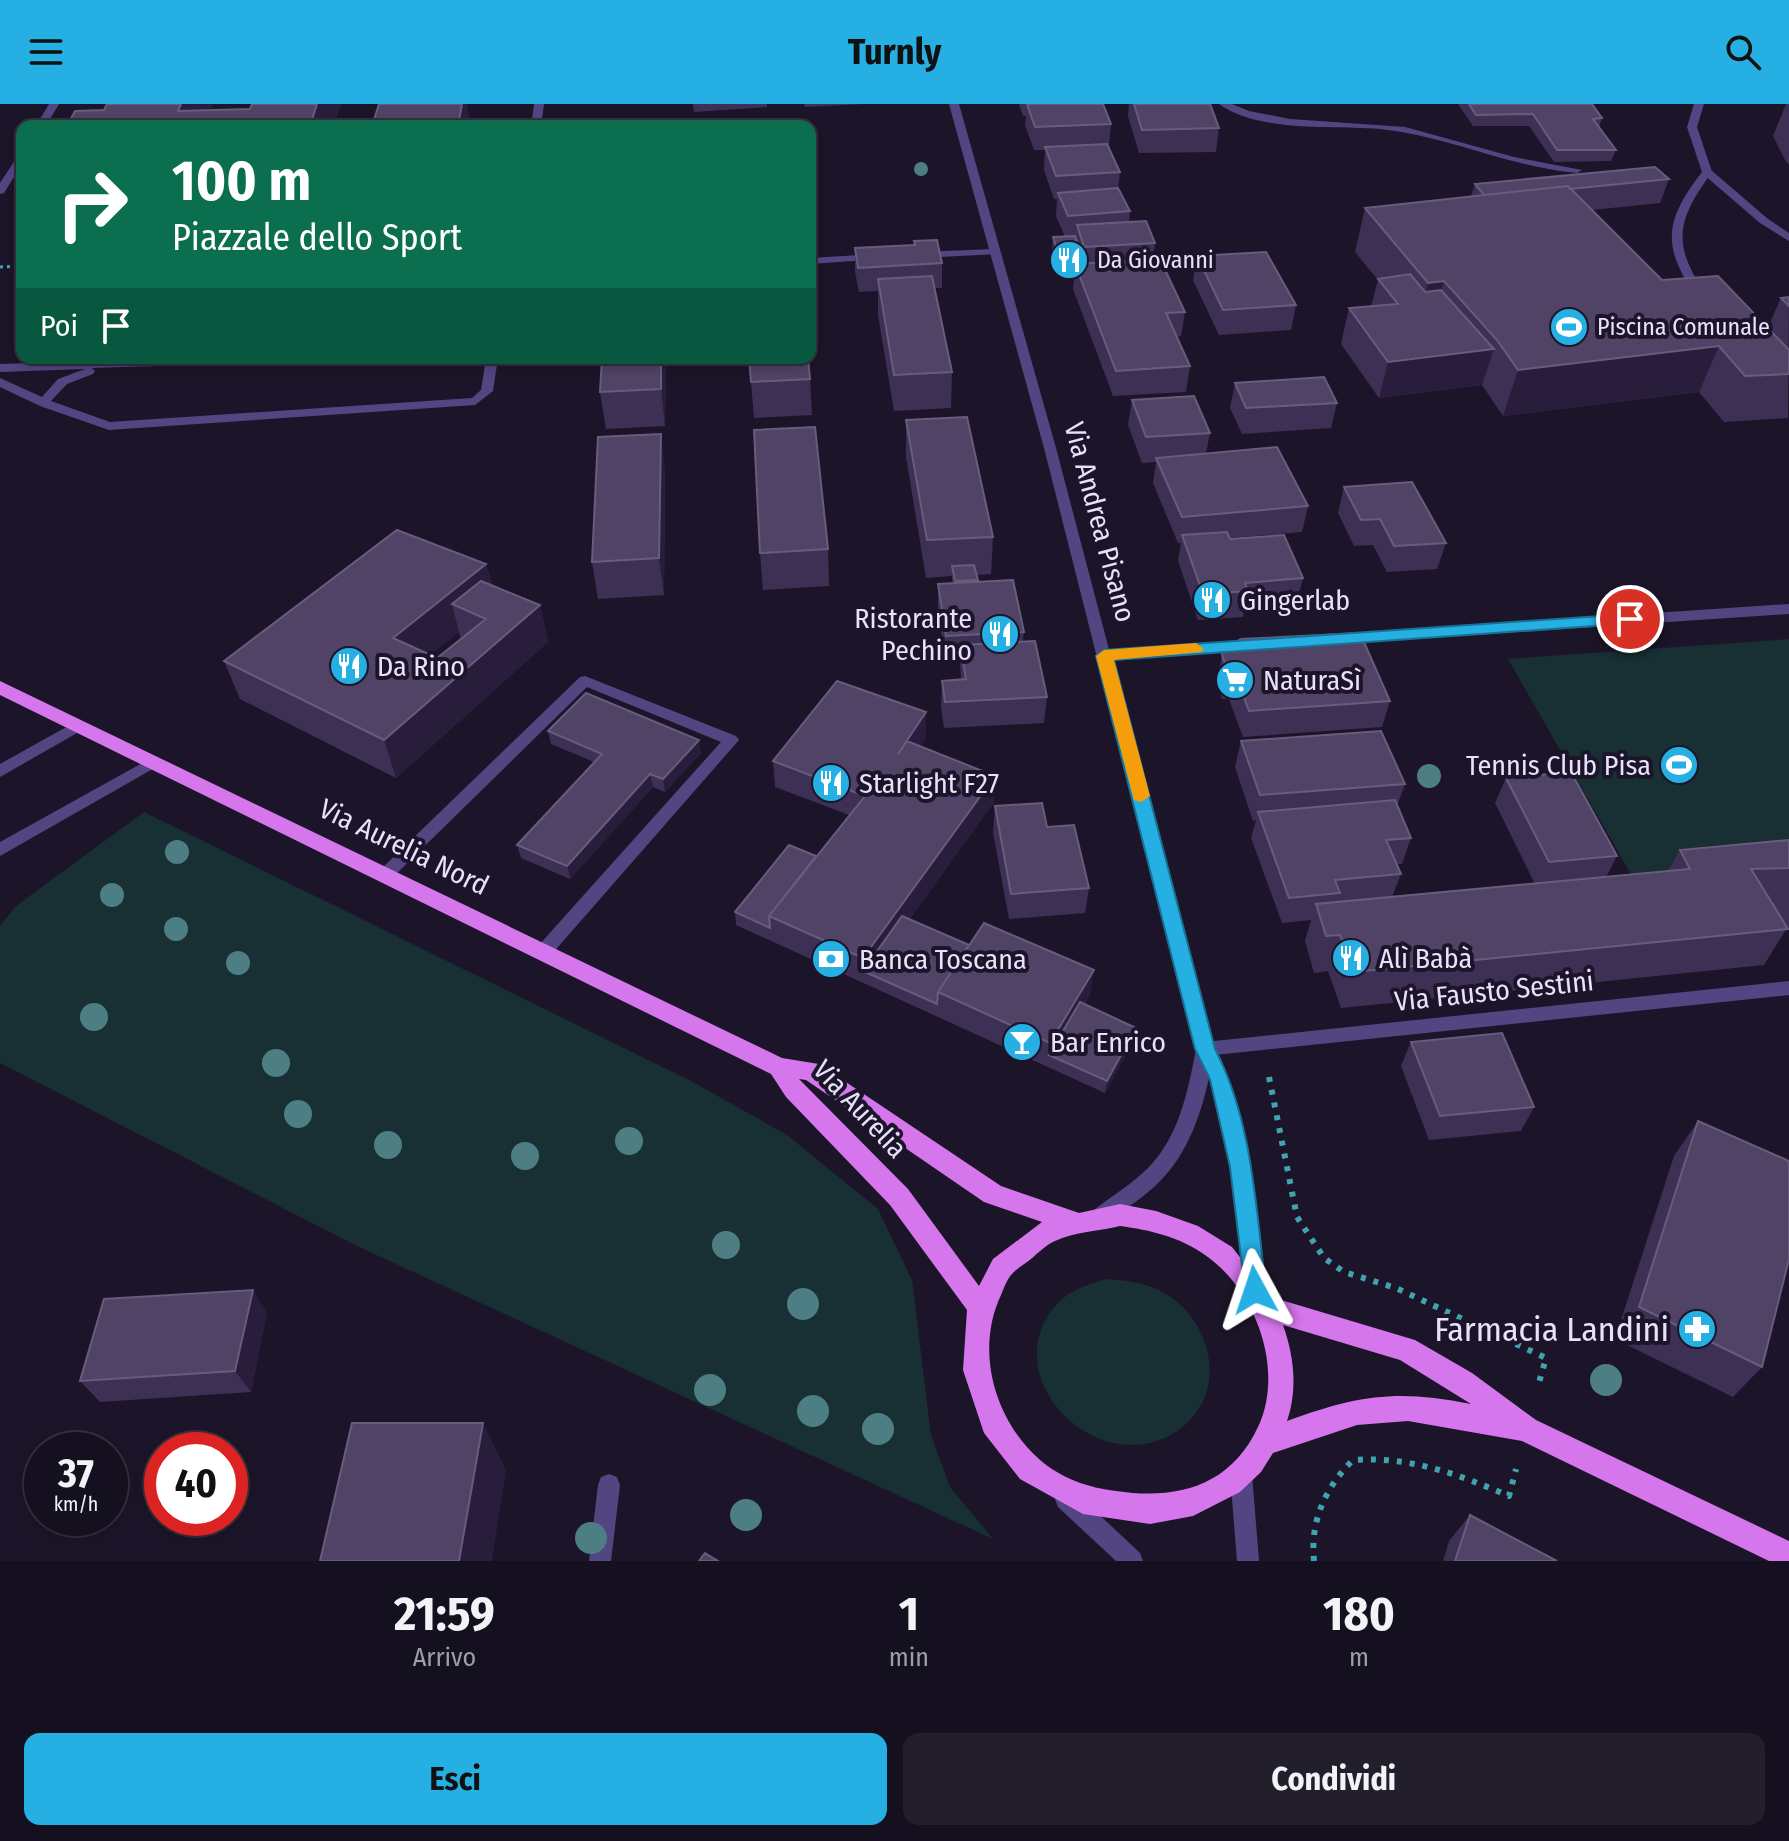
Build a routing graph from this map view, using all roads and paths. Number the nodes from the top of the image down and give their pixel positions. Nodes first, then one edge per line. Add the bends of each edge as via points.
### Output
1 (954, 104) edge
2 (1224, 104) edge
3 (1699, 104) edge
4 (16, 166) edge
5 (1577, 170) dead end
6 (1707, 172) junction
7 (0, 191) edge
8 (1789, 238) edge
9 (994, 252) junction
10 (914, 256) edge
11 (884, 257) edge
12 (816, 261) edge
13 (1708, 305) edge
14 (115, 364) joint
15 (491, 364) edge
16 (0, 368) edge
17 (0, 382) edge
18 (44, 403) junction
19 (1789, 609) edge
20 (1328, 639) edge
21 (1265, 644) edge
22 (1104, 656) junction
23 (0, 687) edge
24 (79, 725) junction
25 (153, 762) junction
26 (0, 771) edge
27 (0, 850) edge
28 (386, 874) junction
29 (545, 950) junction
30 (1789, 988) edge
31 (1205, 1049) junction
32 (779, 1067) junction
33 (1269, 1076) dead end
34 (1101, 1216) junction
35 (1070, 1221) junction
36 (1260, 1299) junction
37 (980, 1307) junction
38 (1546, 1358) dead end
39 (1527, 1429) junction
40 (1264, 1443) junction
41 (1241, 1474) junction
42 (1051, 1484) junction
43 (609, 1485) dead end
44 (1509, 1496) dead end
45 (1789, 1556) edge
46 (600, 1561) edge
47 (1132, 1561) edge
48 (1248, 1561) edge
49 (1314, 1561) edge

1 - 9 street, Via Andrea Pisano
2 - 5 street via 1278,121 1403,129 1525,164
3 - 6 street via 1692,127
4 - 7 street
6 - 8 street
6 - 13 street via 1687,195 1674,237 1684,271
9 - 10 street
9 - 22 street, Via Andrea Pisano
11 - 12 street
14 - 16 street
14 - 18 street via 70,376 53,386
15 - 18 street via 483,397 458,403 109,426
17 - 18 street
19 - 20 street
21 - 22 street
22 - 31 street, Via Andrea Pisano
23 - 24 main road, Via Aurelia Nord
24 - 25 main road, Via Aurelia Nord
24 - 26 street
25 - 27 street
25 - 28 main road, Via Aurelia Nord
28 - 29 main road, Via Aurelia Nord
28 - 29 street via 585,681 731,740
29 - 32 main road, Via Aurelia Nord
30 - 31 street, Via Fausto Sestini
31 - 34 street, Via Andrea Pisano via 1178,1141 1156,1173
31 - 36 street, Via Andrea Pisano via 1220,1078 1240,1167
32 - 35 main road, Via Aurelia via 811,1071 993,1194
32 - 37 main road, Via Aurelia via 794,1090 899,1197
33 - 38 path via 1297,1217 1324,1258 1344,1272 1396,1288
34 - 35 main road
34 - 36 main road via 1139,1217 1186,1233 1226,1257
35 - 37 main road via 1015,1252
36 - 39 main road via 1406,1349
36 - 40 main road via 1278,1344 1282,1385 1274,1425
37 - 42 main road via 973,1345 983,1403 1004,1440
39 - 40 main road via 1446,1413 1368,1409
39 - 45 main road
40 - 41 main road
41 - 42 main road via 1193,1503 1155,1510 1091,1503
41 - 48 street
42 - 47 street
43 - 46 street
44 - 49 path via 1411,1461 1353,1460 1329,1487 1318,1511 1311,1545

